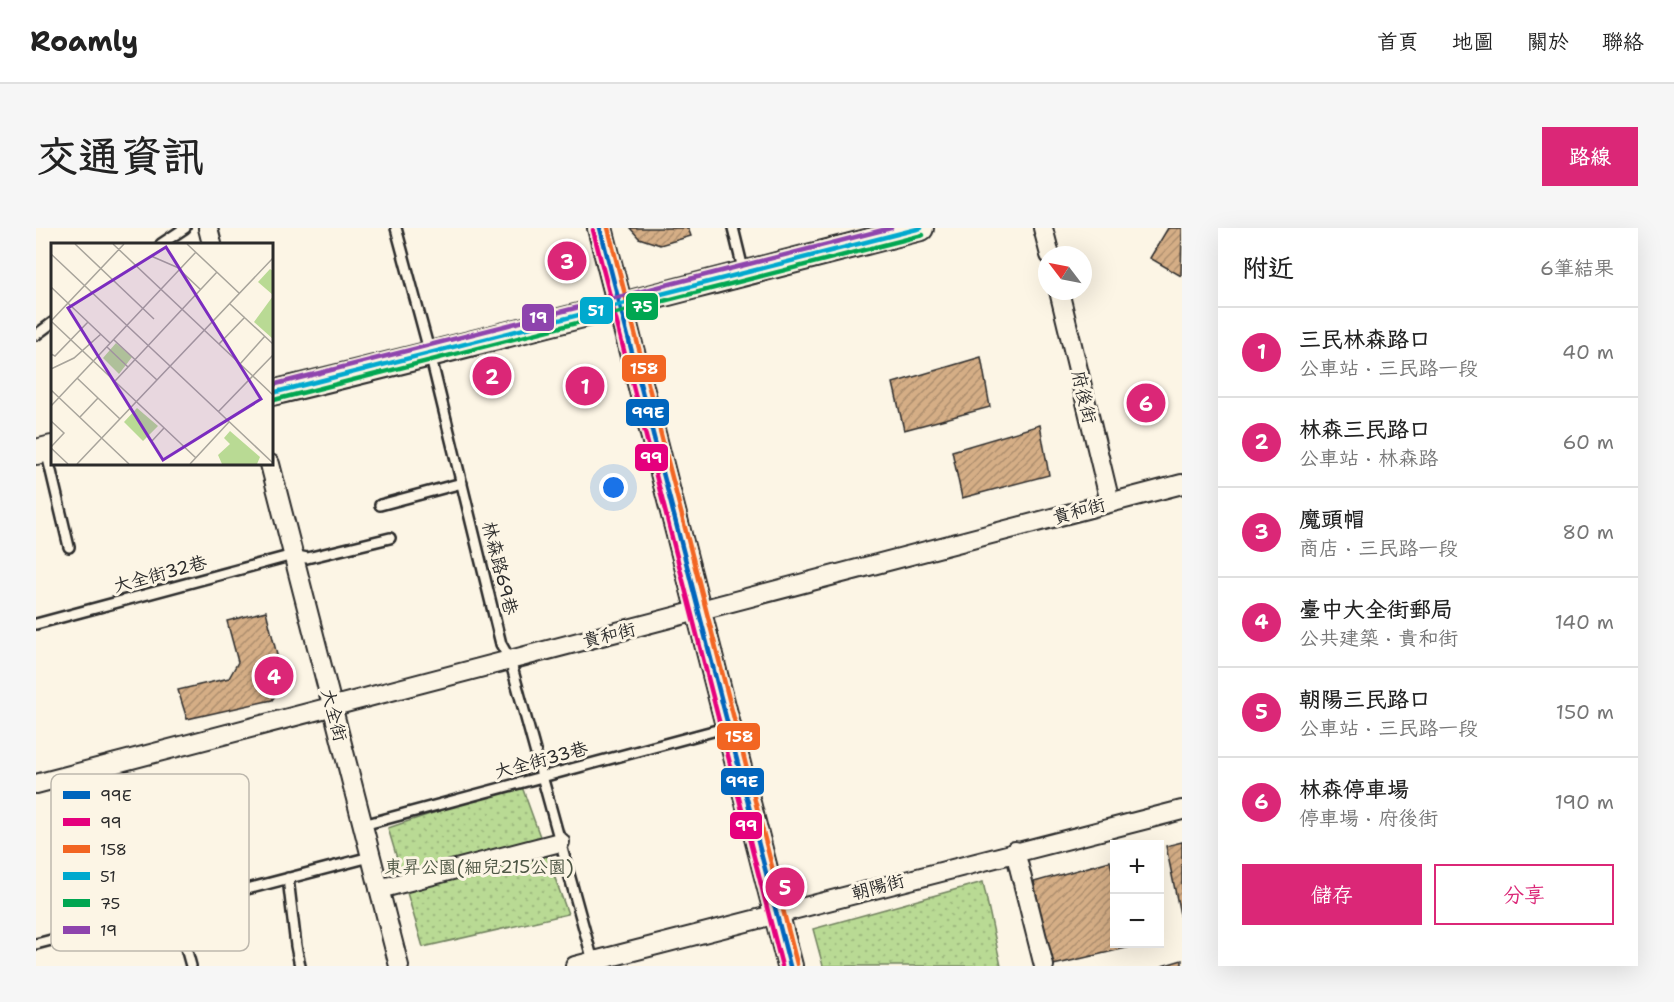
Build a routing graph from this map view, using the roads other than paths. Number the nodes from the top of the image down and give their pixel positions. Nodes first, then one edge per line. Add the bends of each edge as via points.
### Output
1 (185, 228) edge
2 (396, 228) edge
3 (600, 228) edge
4 (733, 228) edge
5 (921, 228) edge
6 (1043, 228) edge
7 (162, 243) edge
8 (1048, 246) edge
9 (744, 273) junction
10 (1061, 300) edge
11 (620, 307) junction
12 (51, 324) edge
13 (36, 335) edge
14 (430, 354) junction
15 (273, 393) edge
16 (45, 450) edge
17 (270, 465) edge
18 (462, 483) junction
19 (1182, 484) edge
20 (1110, 502) junction
21 (380, 505) dead end
22 (390, 538) dead end
23 (69, 547) dead end
24 (293, 555) junction
25 (699, 612) junction
26 (36, 624) edge
27 (510, 660) junction
28 (331, 707) junction
29 (728, 727) junction
30 (74, 774) edge
31 (543, 777) junction
32 (51, 780) edge
33 (36, 784) edge
34 (1182, 810) edge
35 (363, 825) junction
36 (560, 842) junction
37 (1015, 851) junction
38 (370, 857) junction
39 (288, 878) junction
40 (249, 888) edge
41 (379, 889) junction
42 (777, 914) junction
43 (51, 940) edge
44 (36, 944) edge
45 (187, 951) edge
46 (593, 961) junction
47 (191, 966) edge
48 (300, 966) edge
49 (399, 966) edge
50 (575, 966) edge
51 (790, 966) edge
52 (1044, 966) edge

1 - 7 lane
2 - 14 lane, 林森路69巷
3 - 11 main road
4 - 9 lane
5 - 9 main road
6 - 8 street
9 - 11 main road
10 - 20 street, 府後街
11 - 14 main road
11 - 25 main road
12 - 13 lane
14 - 15 main road
14 - 18 lane, 林森路69巷
16 - 23 lane
17 - 24 street, 大全街
18 - 21 lane
18 - 27 lane, 林森路69巷 via 501,644
19 - 20 street, 貴和街
20 - 25 street, 貴和街
22 - 24 lane, 大全街32巷 via 307,558
24 - 26 lane, 大全街32巷
24 - 28 street, 大全街
25 - 27 street, 貴和街
25 - 29 main road
27 - 28 street, 貴和街
27 - 31 lane, 林森路69巷
28 - 30 street, 貴和街
28 - 35 street, 大全街
29 - 31 lane, 大全街33巷
29 - 42 main road
31 - 35 lane, 大全街33巷
31 - 36 lane, 林森路69巷
32 - 33 street, 貴和街
34 - 37 street, 朝陽街
35 - 38 street, 大全街
36 - 41 street
36 - 46 lane, 林森路69巷
37 - 42 street, 朝陽街
37 - 52 street
38 - 39 lane
38 - 41 street, 大全街
39 - 40 lane
39 - 48 lane
41 - 49 street, 大全街
42 - 46 street, 朝陽街
42 - 51 main road
43 - 44 lane
45 - 47 lane
46 - 50 street, 朝陽街

